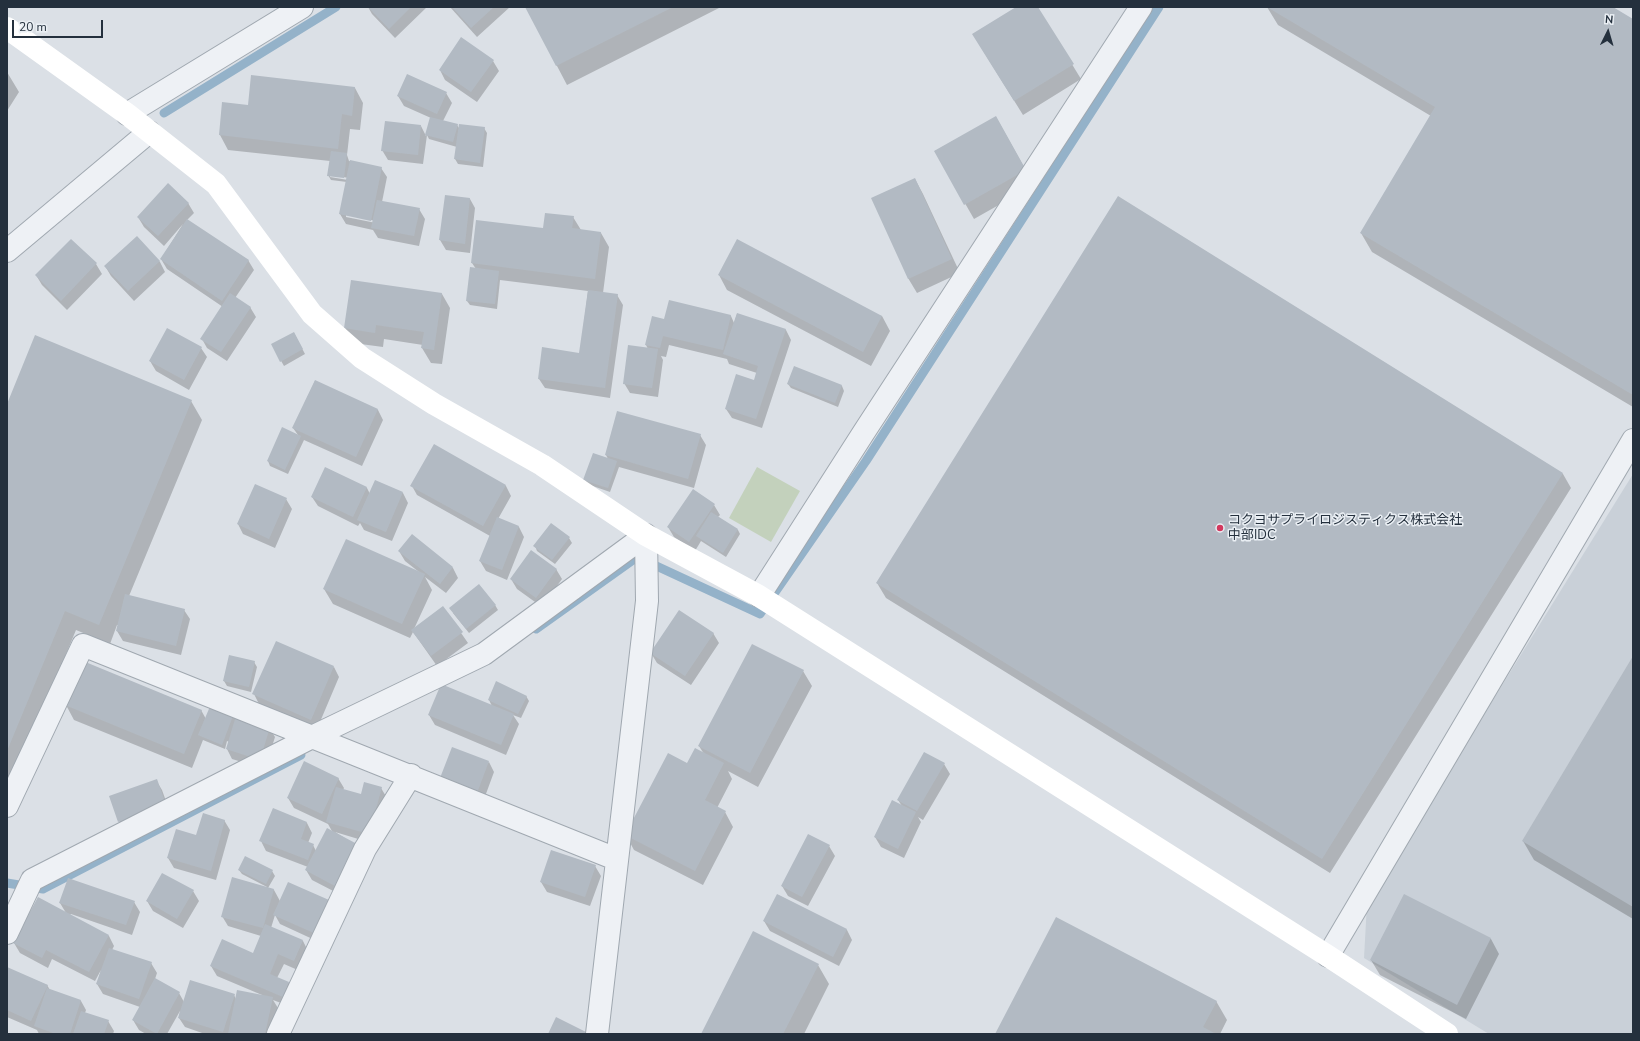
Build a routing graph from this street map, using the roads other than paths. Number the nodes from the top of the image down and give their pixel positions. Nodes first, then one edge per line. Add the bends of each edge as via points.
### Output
1 (302, 7) edge
2 (1130, 12) edge
3 (7, 28) edge
4 (127, 114) junction
5 (149, 132) junction
6 (7, 251) edge
7 (1633, 440) edge
8 (646, 534) junction
9 (759, 596) junction
10 (314, 736) junction
11 (411, 775) junction
12 (7, 806) edge
13 (616, 859) junction
14 (7, 933) edge
15 (1328, 956) junction
16 (278, 1034) edge
17 (597, 1034) edge
18 (1447, 1034) edge

1 - 4 street
2 - 9 street
3 - 4 street
4 - 5 street
5 - 6 street
5 - 8 street via 216,184 312,314 362,358 434,404 542,465
7 - 15 street
8 - 9 street
8 - 10 street via 484,654
8 - 13 street via 647,601
9 - 15 street
10 - 11 street
10 - 12 street via 84,645
10 - 14 street via 32,880
11 - 13 street
11 - 16 street via 365,849
13 - 17 street
15 - 18 street

